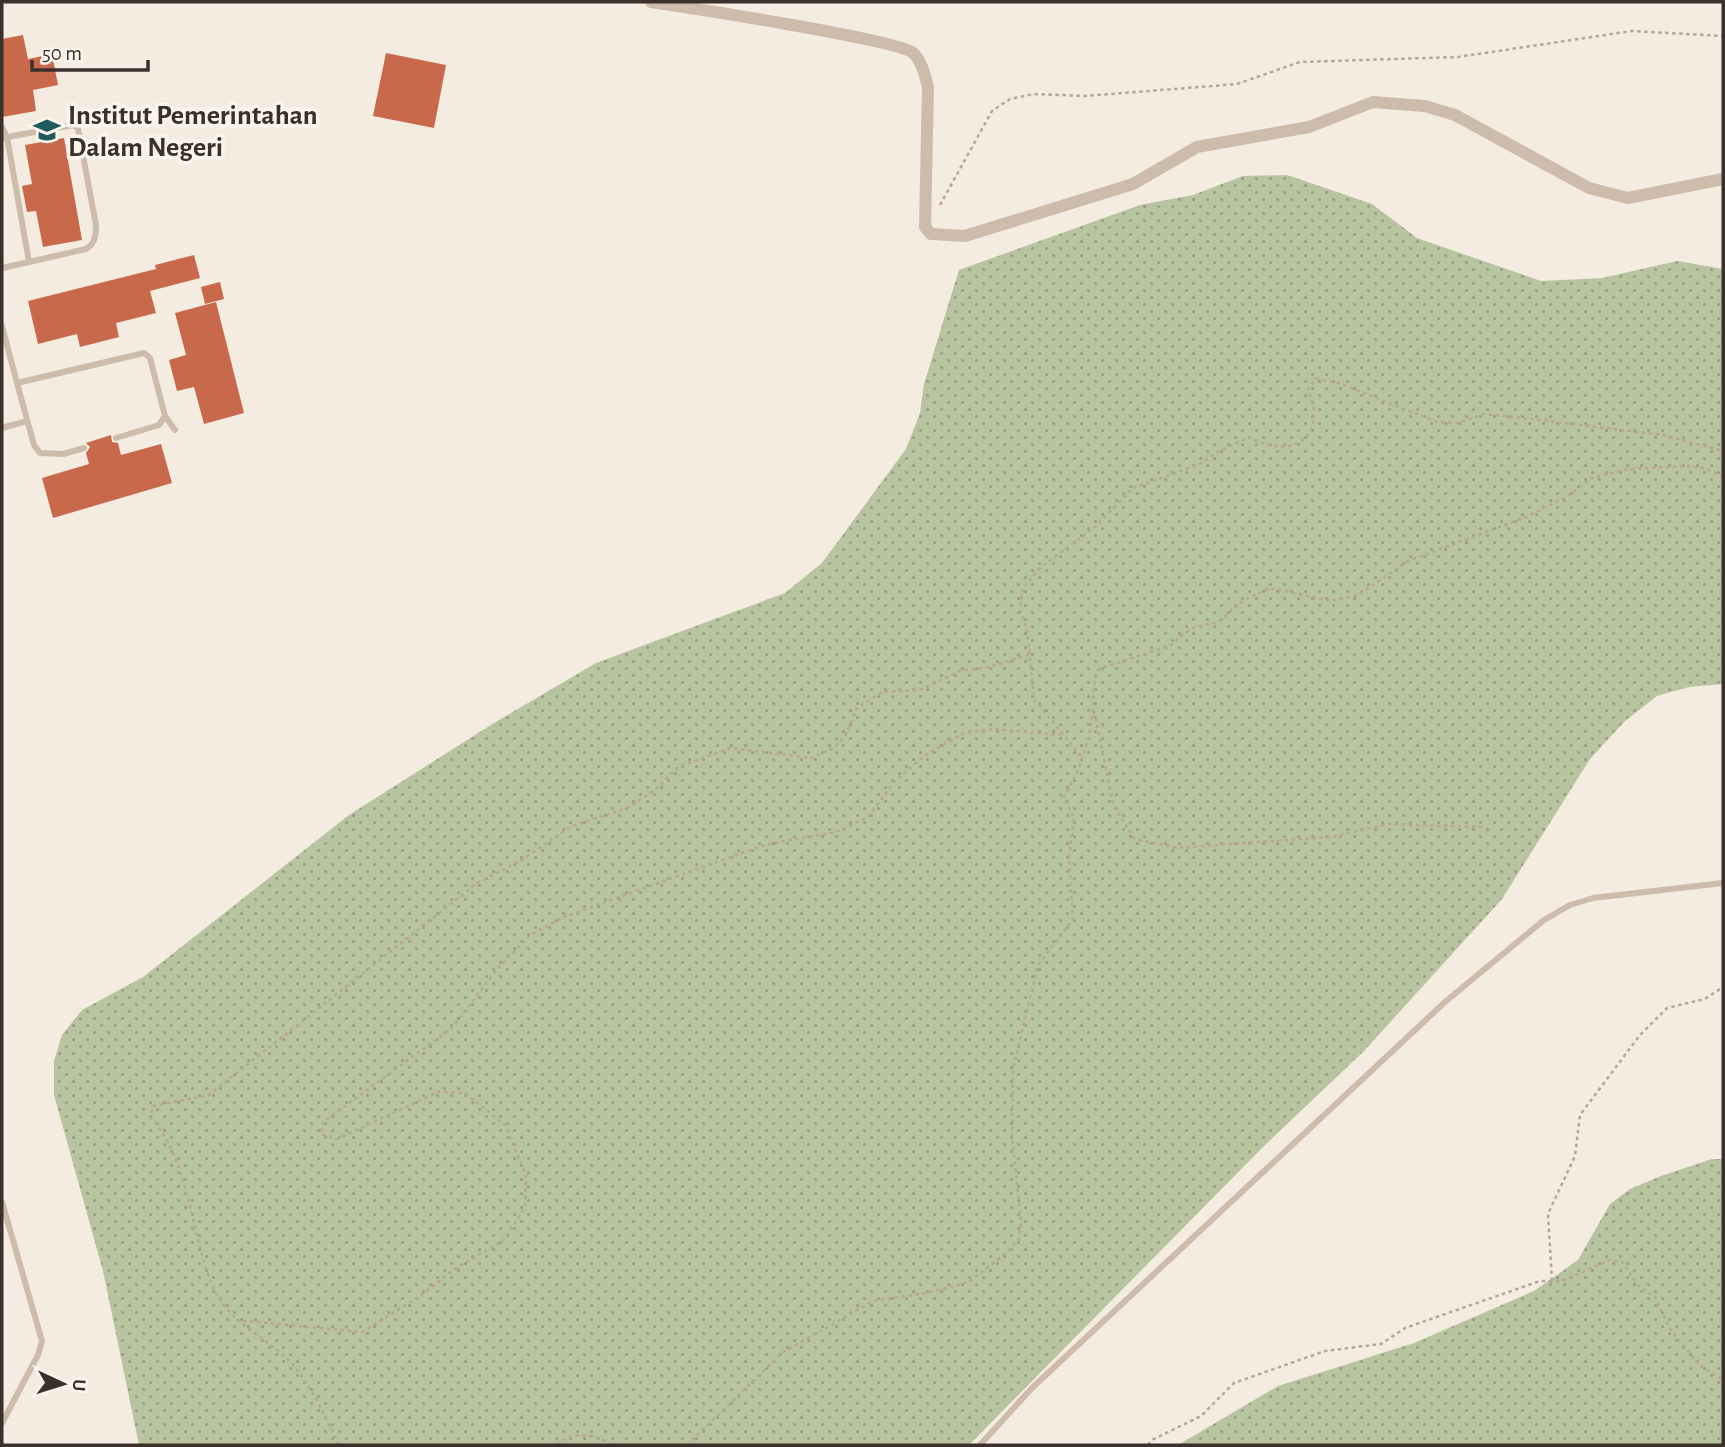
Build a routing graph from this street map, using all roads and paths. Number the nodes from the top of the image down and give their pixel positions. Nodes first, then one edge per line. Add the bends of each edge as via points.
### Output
1 (651, 2) edge
2 (1723, 36) edge
3 (2, 127) edge
4 (5, 138) edge
5 (1723, 178) edge
6 (940, 206) dead end
7 (29, 262) junction
8 (2, 268) edge
9 (2, 326) edge
10 (17, 383) junction
11 (165, 416) junction
12 (27, 421) junction
13 (2, 428) edge
14 (175, 430) dead end
15 (117, 438) dead end
16 (85, 448) dead end
17 (1723, 451) edge
18 (1723, 476) edge
19 (1031, 654) junction
20 (1093, 707) junction
21 (1061, 735) junction
22 (1081, 756) junction
23 (1484, 827) dead end
24 (1723, 883) edge
25 (1723, 987) edge
26 (2, 1202) edge
27 (1552, 1281) junction
28 (236, 1320) junction
29 (1723, 1380) edge
30 (2, 1423) edge
31 (339, 1445) edge
32 (557, 1445) edge
33 (612, 1445) edge
34 (687, 1445) edge
35 (980, 1445) edge
36 (1148, 1445) edge

1 - 5 street via 860,38 913,53 928,87 925,227 931,234 965,236 996,227 1133,184 1197,147 1309,127 1373,102 1425,106 1455,115 1588,188 1628,198
2 - 6 path via 1632,31 1458,57 1300,62 1237,84 1010,99 992,111
3 - 4 lane
4 - 7 lane
4 - 7 lane via 74,125 78,129 96,225 91,246
7 - 8 lane
9 - 10 lane
10 - 11 lane via 144,353 150,358
10 - 12 lane
11 - 14 lane
11 - 15 lane via 159,425
12 - 13 lane
12 - 16 lane via 40,453 63,454
17 - 19 path via 1663,435 1515,417 1484,414 1457,423 1437,422 1339,383 1316,379 1308,389 1314,404 1313,424 1305,439 1286,449 1268,447 1250,437 1200,464 1133,488 1095,527 1040,568 1023,588 1021,599
18 - 20 path via 1687,466 1627,469 1592,478 1525,517 1408,561 1358,595 1332,601 1285,589 1257,592 1218,622 1195,627 1171,645 1099,669 1092,687
19 - 21 path via 1034,699
19 - 28 path via 960,671 920,690 882,692 857,708 845,736 834,748 812,758 730,748 678,768 627,808 572,826 477,883 209,1095 153,1106 151,1118 172,1149 203,1261 217,1295
20 - 22 path
20 - 23 path via 1114,807 1135,839 1178,848 1331,836 1388,824
21 - 22 path
21 - 28 path via 995,729 964,733 895,781 868,817 836,832 764,845 564,916 530,935 452,1028 323,1122 321,1135 337,1139 438,1092 465,1093 505,1125 526,1175 526,1207 504,1240 362,1332
22 - 34 path via 1076,779 1063,797 1074,818 1069,858 1073,919 1038,965 1013,1069 1019,1239 969,1282 873,1301 782,1353
24 - 35 lane via 1593,898 1544,920 1445,1002 1032,1388
25 - 27 path via 1704,999 1667,1008 1640,1035 1580,1115 1575,1156 1548,1214
26 - 30 lane via 42,1341
27 - 29 path via 1562,1281 1610,1259 1622,1262 1655,1297 1671,1329 1699,1365
27 - 36 path via 1540,1281 1417,1324 1381,1344 1325,1351 1234,1383 1201,1416
28 - 31 path via 293,1365
32 - 33 path via 564,1438 583,1435

